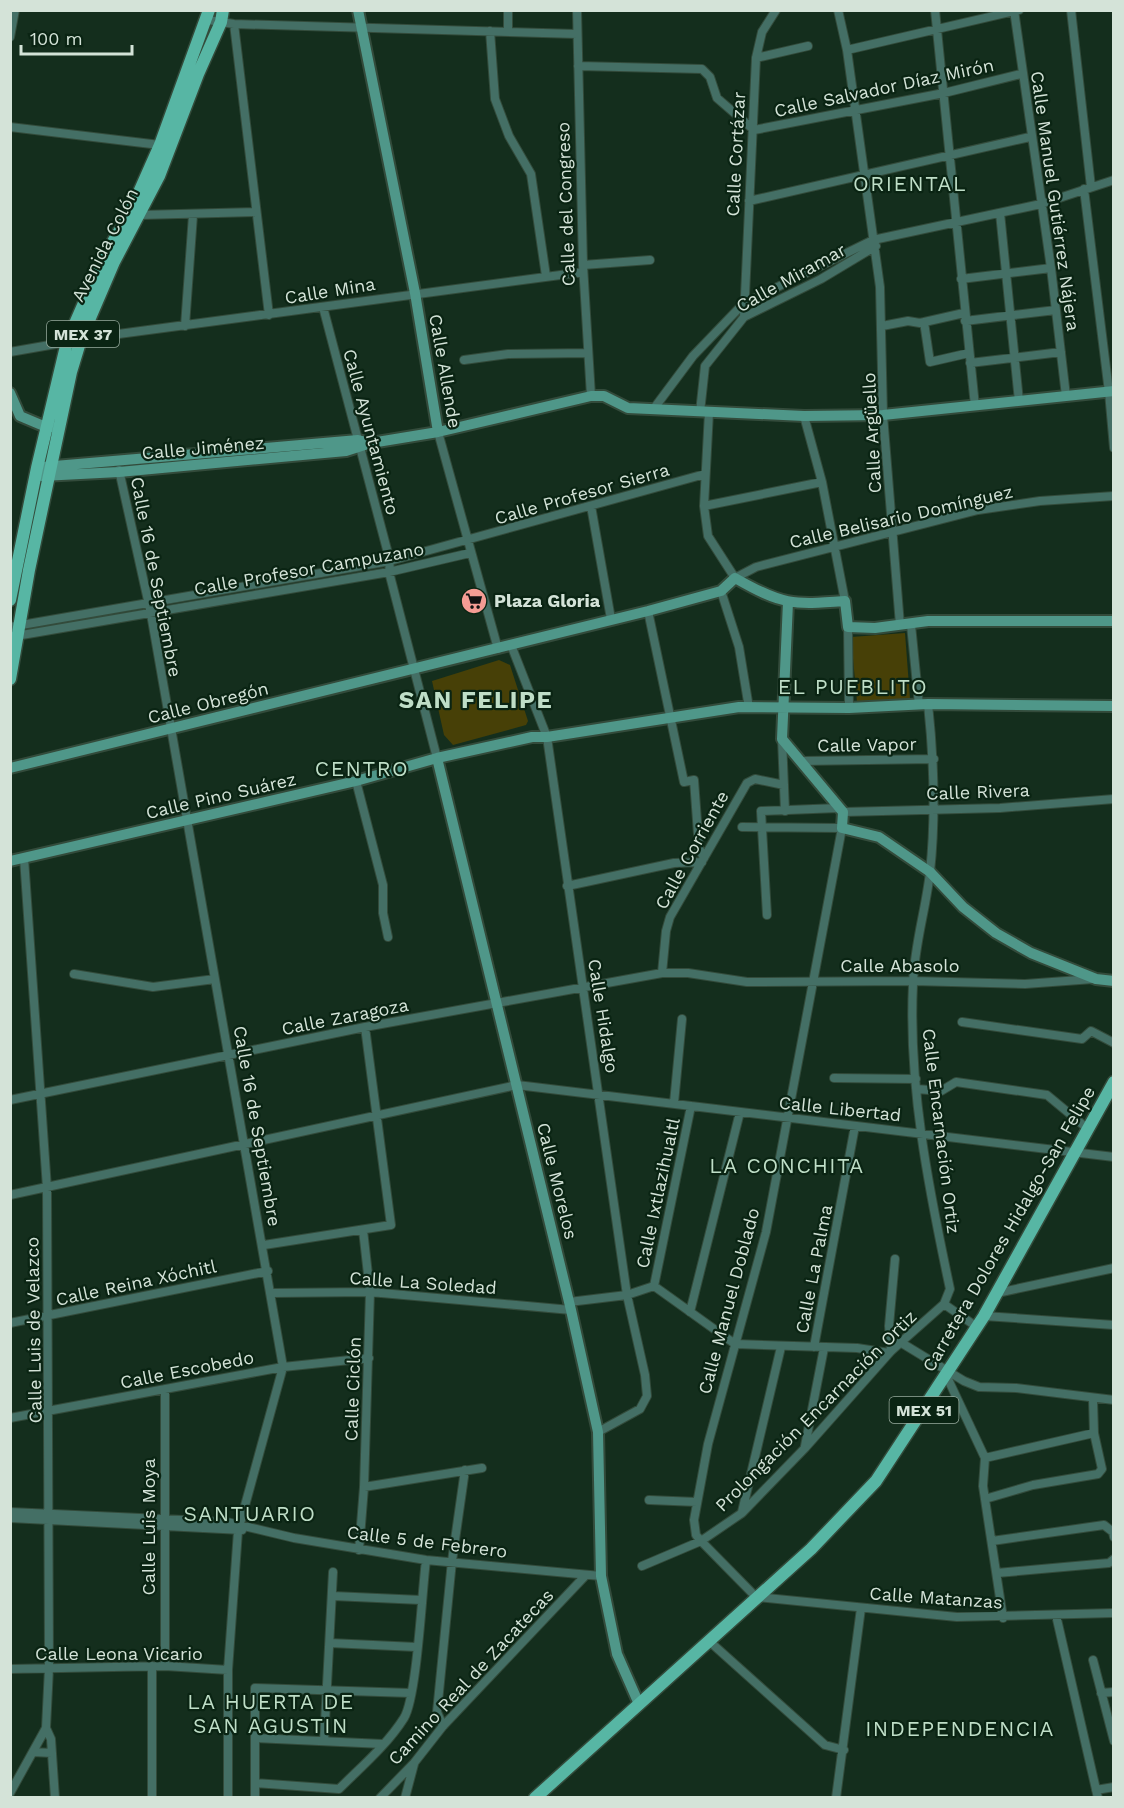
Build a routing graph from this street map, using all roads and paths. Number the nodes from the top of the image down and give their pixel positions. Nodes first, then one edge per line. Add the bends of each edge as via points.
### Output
1 (15, 10) edge
2 (357, 10) edge
3 (508, 10) edge
4 (577, 10) edge
5 (776, 10) edge
6 (838, 10) edge
7 (935, 10) edge
8 (1071, 10) edge
9 (1016, 11) edge
10 (208, 15) edge
11 (226, 19) edge
12 (361, 28) junction
13 (937, 28) junction
14 (490, 32) junction
15 (508, 32) junction
16 (577, 34) junction
17 (10, 37) edge
18 (808, 46) dead end
19 (847, 50) junction
20 (756, 58) junction
21 (578, 66) junction
22 (186, 69) junction
23 (1021, 74) junction
24 (198, 75) junction
25 (944, 93) junction
26 (855, 111) junction
27 (10, 127) edge
28 (754, 130) junction
29 (1030, 137) junction
30 (160, 145) junction
31 (950, 154) junction
32 (862, 174) junction
33 (1113, 180) edge
34 (1088, 188) junction
35 (749, 201) junction
36 (1041, 204) junction
37 (256, 212) junction
38 (1000, 213) junction
39 (140, 215) junction
40 (193, 215) junction
41 (954, 221) junction
42 (876, 243) junction
43 (650, 260) dead end
44 (583, 268) junction
45 (1051, 268) junction
46 (1006, 274) junction
47 (546, 276) junction
48 (961, 279) junction
49 (415, 293) junction
50 (743, 304) junction
51 (323, 307) junction
52 (1056, 310) junction
53 (269, 315) junction
54 (1011, 316) junction
55 (744, 317) junction
56 (965, 317) junction
57 (924, 322) junction
58 (185, 326) junction
59 (882, 326) junction
60 (81, 339) junction
61 (67, 342) junction
62 (10, 352) edge
63 (1061, 352) junction
64 (588, 353) junction
65 (969, 353) junction
66 (1015, 358) junction
67 (464, 360) dead end
68 (970, 363) junction
69 (1111, 392) edge
70 (10, 393) edge
71 (591, 396) junction
72 (1066, 396) junction
73 (1020, 401) junction
74 (975, 406) junction
75 (655, 407) junction
76 (704, 412) junction
77 (15, 414) edge
78 (883, 415) junction
79 (804, 416) junction
80 (53, 427) junction
81 (438, 432) junction
82 (363, 444) junction
83 (1113, 448) edge
84 (118, 467) junction
85 (50, 471) junction
86 (36, 472) junction
87 (705, 474) junction
88 (822, 482) junction
89 (1113, 496) edge
90 (591, 506) junction
91 (704, 506) junction
92 (893, 531) junction
93 (468, 542) junction
94 (836, 546) junction
95 (14, 553) edge
96 (470, 553) junction
97 (390, 561) junction
98 (389, 572) junction
99 (735, 578) junction
100 (307, 581) junction
101 (721, 591) junction
102 (227, 594) junction
103 (10, 600) edge
104 (845, 601) junction
105 (788, 602) junction
106 (148, 603) junction
107 (648, 611) junction
108 (151, 614) junction
109 (611, 619) junction
110 (1113, 621) edge
111 (911, 624) junction
112 (900, 625) junction
113 (848, 627) junction
114 (14, 631) edge
115 (512, 645) junction
116 (498, 650) junction
117 (414, 669) junction
118 (10, 679) edge
119 (924, 705) junction
120 (1113, 706) edge
121 (749, 708) junction
122 (782, 708) junction
123 (849, 708) junction
124 (672, 720) junction
125 (170, 730) junction
126 (547, 737) junction
127 (782, 739) junction
128 (437, 758) junction
129 (934, 759) junction
130 (801, 761) junction
131 (10, 768) edge
132 (356, 781) junction
133 (784, 785) junction
134 (1113, 799) edge
135 (933, 808) junction
136 (841, 810) junction
137 (785, 811) junction
138 (188, 821) junction
139 (742, 827) dead end
140 (760, 827) junction
141 (842, 828) junction
142 (24, 858) junction
143 (703, 860) junction
144 (10, 861) edge
145 (930, 872) junction
146 (567, 886) junction
147 (767, 915) dead end
148 (388, 936) dead end
149 (664, 973) junction
150 (688, 973) joint
151 (74, 974) dead end
152 (215, 979) junction
153 (1096, 979) junction
154 (913, 981) junction
155 (1113, 981) edge
156 (813, 982) junction
157 (583, 987) junction
158 (496, 1005) junction
159 (682, 1019) dead end
160 (962, 1022) dead end
161 (365, 1027) junction
162 (1113, 1043) edge
163 (229, 1057) junction
164 (834, 1078) dead end
165 (916, 1079) junction
166 (1113, 1082) edge
167 (517, 1085) junction
168 (917, 1089) junction
169 (41, 1094) junction
170 (600, 1096) junction
171 (10, 1100) edge
172 (673, 1103) junction
173 (691, 1106) junction
174 (740, 1112) junction
175 (378, 1118) junction
176 (788, 1118) junction
177 (855, 1126) junction
178 (1088, 1129) junction
179 (922, 1133) junction
180 (245, 1146) junction
181 (1076, 1151) junction
182 (1113, 1157) edge
183 (47, 1188) junction
184 (10, 1195) edge
185 (363, 1230) junction
186 (264, 1245) junction
187 (895, 1259) dead end
188 (1113, 1268) edge
189 (268, 1271) junction
190 (652, 1287) junction
191 (370, 1292) junction
192 (272, 1293) junction
193 (997, 1293) junction
194 (629, 1294) junction
195 (944, 1304) junction
196 (570, 1306) junction
197 (690, 1312) junction
198 (984, 1316) junction
199 (49, 1317) junction
200 (10, 1323) edge
201 (1113, 1325) edge
202 (977, 1327) junction
203 (900, 1342) junction
204 (735, 1344) junction
205 (781, 1347) junction
206 (814, 1347) junction
207 (824, 1348) junction
208 (890, 1352) junction
209 (369, 1358) junction
210 (284, 1366) junction
211 (948, 1375) junction
212 (165, 1389) junction
213 (1093, 1399) junction
214 (1113, 1401) edge
215 (50, 1411) junction
216 (10, 1418) edge
217 (598, 1432) junction
218 (1094, 1433) junction
219 (805, 1448) junction
220 (985, 1458) junction
221 (482, 1468) dead end
222 (465, 1470) junction
223 (364, 1486) junction
224 (985, 1499) junction
225 (649, 1500) dead end
226 (697, 1502) junction
227 (742, 1513) junction
228 (11, 1515) edge
229 (49, 1517) junction
230 (163, 1522) junction
231 (239, 1528) junction
232 (1113, 1537) edge
233 (701, 1541) junction
234 (992, 1541) junction
235 (359, 1550) junction
236 (1113, 1559) edge
237 (426, 1560) junction
238 (452, 1561) junction
239 (642, 1566) dead end
240 (333, 1572) dead end
241 (997, 1573) junction
242 (585, 1576) junction
243 (601, 1576) junction
244 (333, 1596) junction
245 (756, 1597) junction
246 (421, 1600) junction
247 (861, 1608) junction
248 (1113, 1613) edge
249 (1056, 1615) junction
250 (1003, 1617) junction
251 (709, 1641) junction
252 (330, 1643) junction
253 (416, 1647) junction
254 (1093, 1660) dead end
255 (152, 1666) junction
256 (165, 1666) junction
257 (49, 1668) junction
258 (10, 1669) edge
259 (228, 1670) junction
260 (328, 1690) junction
261 (1113, 1692) edge
262 (411, 1693) junction
263 (1101, 1693) junction
264 (639, 1704) junction
265 (443, 1726) junction
266 (46, 1728) junction
267 (255, 1738) junction
268 (1113, 1738) edge
269 (324, 1741) junction
270 (383, 1744) junction
271 (844, 1750) junction
272 (33, 1752) junction
273 (52, 1753) junction
274 (414, 1763) junction
275 (255, 1783) junction
276 (1113, 1787) edge
277 (10, 1793) edge
278 (1097, 1794) edge
279 (55, 1797) edge
280 (152, 1797) edge
281 (228, 1797) edge
282 (255, 1797) edge
283 (380, 1797) edge
284 (405, 1797) edge
285 (536, 1797) edge
286 (836, 1797) edge

1 - 17 street
2 - 12 street, Calle Allende
3 - 15 street
4 - 16 street, Calle del Congreso
5 - 20 street, Calle Cortázar via 762,32
6 - 19 street, Calle Argüello
7 - 13 street
8 - 34 street
9 - 13 street
9 - 23 street, Calle Manuel Gutiérrez Nájera
10 - 11 street
10 - 22 main road, Avenida Colón / MEX 37
11 - 12 street
11 - 24 main road, Avenida Colón / MEX 37
11 - 37 street
12 - 14 street
12 - 49 street, Calle Allende
13 - 19 street
13 - 25 street
14 - 15 street
14 - 47 street via 495,99 509,136 531,174
15 - 16 street
16 - 21 street, Calle del Congreso
18 - 20 street
19 - 26 street, Calle Argüello
20 - 28 street, Calle Cortázar
21 - 28 street via 702,69 710,77 717,98
21 - 44 street, Calle del Congreso
22 - 24 main road
22 - 30 main road, Avenida Colón / MEX 37
23 - 25 street, Calle Salvador Díaz Mirón
23 - 29 street, Calle Manuel Gutiérrez Nájera
24 - 39 main road, Avenida Colón / MEX 37
25 - 26 street, Calle Salvador Díaz Mirón
25 - 31 street
26 - 28 street, Calle Salvador Díaz Mirón
26 - 32 street, Calle Argüello
27 - 30 street
28 - 35 street, Calle Cortázar
29 - 31 street
29 - 36 street, Calle Manuel Gutiérrez Nájera
30 - 61 main road, Avenida Colón / MEX 37
31 - 32 street
31 - 41 street
32 - 35 street
32 - 42 street, Calle Argüello
33 - 34 street, Calle Miramar
34 - 36 street, Calle Miramar
34 - 69 street
35 - 50 street, Calle Cortázar
36 - 38 street, Calle Miramar
36 - 45 street, Calle Manuel Gutiérrez Nájera
37 - 40 street
37 - 53 street
38 - 41 street, Calle Miramar
38 - 46 street
39 - 40 street
39 - 60 main road, Avenida Colón / MEX 37 via 114,262
40 - 58 street
41 - 42 street, Calle Miramar
41 - 48 street
42 - 50 street, Calle Miramar
42 - 55 street, Calle Miramar via 821,279
42 - 59 street, Calle Argüello
43 - 44 street, Calle Mina
44 - 47 street, Calle Mina
44 - 64 street, Calle del Congreso
45 - 46 street
45 - 52 street, Calle Manuel Gutiérrez Nájera
46 - 48 street
46 - 54 street
47 - 49 street, Calle Mina
48 - 56 street
49 - 51 street, Calle Mina
49 - 81 street, Calle Allende
50 - 55 street, Calle Cortázar
50 - 75 street via 693,356
51 - 53 street, Calle Mina
51 - 82 street, Calle Ayuntamiento
52 - 54 street
52 - 63 street, Calle Manuel Gutiérrez Nájera
53 - 58 street, Calle Mina
54 - 56 street
54 - 66 street
55 - 76 street, Calle Miramar via 705,366
56 - 57 street
56 - 65 street
57 - 59 street
57 - 65 street via 930,362
58 - 60 street, Calle Mina
59 - 78 street, Calle Argüello
60 - 80 main road, Avenida Colón / MEX 37
61 - 62 street
61 - 80 main road, Avenida Colón / MEX 37
63 - 66 street
63 - 72 street, Calle Manuel Gutiérrez Nájera
64 - 67 street via 508,354
64 - 71 street, Calle del Congreso
65 - 68 street
66 - 68 street
66 - 73 street
68 - 74 street
69 - 72 street, Calle Jiménez
69 - 83 street
70 - 77 street
71 - 75 street, Calle Jiménez via 604,396 628,408
71 - 81 street, Calle Jiménez
72 - 73 street, Calle Jiménez
73 - 74 street, Calle Jiménez
74 - 78 street, Calle Jiménez
75 - 76 street, Calle Jiménez
76 - 79 street, Calle Jiménez
76 - 87 street, Calle Miramar
77 - 80 street
78 - 79 street, Calle Jiménez
78 - 92 street, Calle Argüello
79 - 88 street
80 - 85 main road, Avenida Colón / MEX 37
80 - 86 main road, Avenida Colón / MEX 37
81 - 82 street, Calle Jiménez
81 - 93 street, Calle Allende
82 - 84 street, Calle Jiménez
82 - 97 street, Calle Ayuntamiento
84 - 85 street, Calle Jiménez
84 - 106 street, Calle 16 de Septiembre
85 - 86 street, Calle Jiménez
85 - 114 main road, Avenida Colón / MEX 37
86 - 95 main road, Avenida Colón / MEX 37
87 - 90 street, Calle Profesor Sierra
87 - 91 street, Calle Miramar
88 - 91 street
88 - 94 street
89 - 92 street, Calle Belisario Domínguez via 988,508
90 - 93 street, Calle Profesor Sierra
90 - 109 street
91 - 99 street, Calle Miramar via 708,537
92 - 94 street, Calle Belisario Domínguez
92 - 112 street, Calle Argüello
93 - 96 street, Calle Allende
93 - 97 street, Calle Profesor Campuzano
94 - 99 street, Calle Belisario Domínguez via 756,567
94 - 104 street
95 - 103 main road, Avenida Colón / MEX 37
96 - 98 street, Calle Profesor Campuzano
96 - 116 street, Calle Allende
97 - 98 street, Calle Ayuntamiento
97 - 100 street, Calle Profesor Campuzano
98 - 100 street, Calle Profesor Campuzano
98 - 117 street, Calle Ayuntamiento
99 - 101 street
99 - 105 street via 770,598
100 - 102 street, Calle Profesor Campuzano
101 - 107 street
101 - 121 street via 739,647
102 - 106 street, Calle Profesor Campuzano
102 - 108 street, Calle Profesor Campuzano
104 - 105 street via 801,605
104 - 113 street
105 - 122 street
106 - 108 street, Calle 16 de Septiembre
106 - 114 street, Calle Profesor Campuzano
107 - 109 street
107 - 124 street
108 - 114 street, Calle Profesor Campuzano
108 - 125 street, Calle 16 de Septiembre
109 - 115 street
110 - 111 street
111 - 112 street
111 - 119 street, Calle Encarnación Ortiz
112 - 113 street
113 - 123 street
114 - 118 main road, Avenida Colón / MEX 37
115 - 116 street
115 - 126 street, Calle Hidalgo
116 - 117 street
117 - 125 street, Calle Obregón
117 - 128 street, Calle Morelos
119 - 120 street, Calle Pino Suárez
119 - 123 street, Calle Pino Suárez
119 - 129 street, Calle Encarnación Ortiz
121 - 122 street, Calle Pino Suárez
121 - 124 street, Calle Pino Suárez
122 - 123 street, Calle Pino Suárez
122 - 127 street
124 - 126 street, Calle Pino Suárez
124 - 143 street via 684,782 694,780
125 - 131 street, Calle Obregón
125 - 138 street, Calle 16 de Septiembre
126 - 128 street, Calle Pino Suárez via 518,739
126 - 146 street, Calle Hidalgo
127 - 130 street
127 - 133 street
128 - 132 street, Calle Pino Suárez
128 - 158 street, Calle Morelos
129 - 130 street, Calle Vapor
129 - 135 street, Calle Encarnación Ortiz
130 - 136 street
132 - 138 street, Calle Pino Suárez
132 - 148 street via 383,885
133 - 137 street
133 - 143 street, Calle Corriente via 755,779 747,783
134 - 135 street, Calle Rivera via 1000,808
135 - 136 street, Calle Rivera
135 - 145 street, Calle Encarnación Ortiz
136 - 137 street, Calle Rivera
136 - 141 street, Calle Manuel Doblado
137 - 140 street, Calle Rivera via 761,811
138 - 142 street, Calle Pino Suárez
138 - 152 street, Calle 16 de Septiembre
139 - 140 street
140 - 141 street
140 - 147 street
141 - 145 street via 879,837
141 - 156 street, Calle Manuel Doblado
142 - 144 street, Calle Pino Suárez
142 - 169 street, Calle Luis de Velazco
143 - 146 street
143 - 149 street, Calle Corriente via 670,917
145 - 153 street via 963,907 996,933 1031,953
145 - 154 street, Calle Encarnación Ortiz
146 - 157 street, Calle Hidalgo
149 - 150 street, Calle Zaragoza
149 - 157 street, Calle Zaragoza
150 - 156 street, Calle Abasolo via 747,982
151 - 152 street via 153,987
152 - 163 street, Calle 16 de Septiembre
153 - 154 street, Calle Abasolo via 1025,984
153 - 155 street, Calle Abasolo
154 - 156 street, Calle Abasolo
154 - 165 street, Calle Encarnación Ortiz via 911,1030
156 - 176 street, Calle Manuel Doblado
157 - 158 street, Calle Zaragoza
157 - 170 street, Calle Hidalgo
158 - 161 street, Calle Zaragoza
158 - 167 street, Calle Morelos
159 - 172 street
160 - 162 street via 1082,1039 1091,1031
161 - 163 street, Calle Zaragoza
161 - 175 street
163 - 169 street, Calle Zaragoza
163 - 180 street, Calle 16 de Septiembre
164 - 165 street
165 - 168 street, Calle Encarnación Ortiz
166 - 178 main road, Carretera Dolores Hidalgo-San Felipe / MEX 51
167 - 170 street, Calle Libertad
167 - 175 street
167 - 196 street, Calle Morelos
168 - 178 street via 941,1091 956,1082 1047,1095
168 - 179 street, Calle Encarnación Ortiz
169 - 171 street, Calle Zaragoza
169 - 183 street, Calle Luis de Velazco
170 - 172 street, Calle Libertad
170 - 194 street, Calle Hidalgo
172 - 173 street, Calle Libertad
173 - 174 street, Calle Libertad
173 - 190 street, Calle Ixtlazihualtl
174 - 176 street, Calle Libertad
174 - 197 street
175 - 180 street
175 - 185 street via 391,1225
176 - 177 street, Calle Libertad
176 - 204 street, Calle Manuel Doblado via 766,1232
177 - 179 street, Calle Libertad
177 - 206 street, Calle La Palma
178 - 181 main road, Carretera Dolores Hidalgo-San Felipe / MEX 51
179 - 181 street, Calle Libertad
179 - 195 street, Calle Encarnación Ortiz via 950,1289
180 - 183 street
180 - 186 street, Calle 16 de Septiembre
181 - 182 street, Calle Libertad
181 - 193 main road, Carretera Dolores Hidalgo-San Felipe / MEX 51
183 - 184 street
183 - 199 street, Calle Luis de Velazco
185 - 186 street
185 - 191 street, Calle Ciclón
186 - 189 street, Calle 16 de Septiembre
187 - 208 street
188 - 193 street
189 - 192 street, Calle 16 de Septiembre
189 - 199 street, Calle Reina Xóchitl
190 - 194 street, Calle La Soledad
190 - 197 street
191 - 192 street, Calle La Soledad
191 - 196 street, Calle La Soledad
191 - 209 street, Calle Ciclón
192 - 210 street, Calle 16 de Septiembre
193 - 198 main road, Carretera Dolores Hidalgo-San Felipe / MEX 51
194 - 196 street, Calle La Soledad
194 - 217 street, Calle Hidalgo via 647,1396 640,1409
195 - 202 street
195 - 203 street, Prolongación Encarnación Ortiz
196 - 217 street, Calle Morelos
197 - 204 street
198 - 201 street
198 - 202 main road, Carretera Dolores Hidalgo-San Felipe / MEX 51
199 - 200 street, Calle Reina Xóchitl
199 - 215 street, Calle Luis de Velazco
202 - 211 main road, Carretera Dolores Hidalgo-San Felipe / MEX 51
203 - 208 street, Prolongación Encarnación Ortiz
203 - 211 street
204 - 205 street
204 - 226 street, Calle Manuel Doblado
205 - 206 street
205 - 227 street
206 - 207 street
207 - 208 street
207 - 219 street
208 - 219 street, Prolongación Encarnación Ortiz
209 - 210 street, Calle Escobedo
209 - 223 street, Calle Ciclón
210 - 212 street, Calle Escobedo
210 - 231 street, Calle 16 de Septiembre
211 - 213 street via 979,1387
211 - 220 street
211 - 245 main road, Carretera Dolores Hidalgo-San Felipe / MEX 51 via 876,1481 811,1549
212 - 215 street, Calle Escobedo
212 - 230 street, Calle Luis Moya
213 - 214 street
213 - 218 street
215 - 216 street, Calle Escobedo
215 - 229 street, Calle Luis de Velazco
217 - 243 street, Calle Morelos
218 - 220 street
218 - 224 street via 1102,1469 1098,1474 1033,1485
219 - 227 street, Prolongación Encarnación Ortiz
220 - 224 street
221 - 222 street
222 - 223 street
222 - 238 street
223 - 235 street, Calle Ciclón
224 - 234 street
225 - 226 street
226 - 233 street, Calle Manuel Doblado via 694,1520
227 - 233 street, Prolongación Encarnación Ortiz
228 - 229 street, Calle 5 de Febrero
229 - 230 street, Calle 5 de Febrero
229 - 257 street, Calle Luis de Velazco
230 - 231 street, Calle 5 de Febrero
230 - 256 street, Calle Luis Moya
231 - 235 street, Calle 5 de Febrero
231 - 259 street, Calle 16 de Septiembre
232 - 234 street via 1104,1525
233 - 239 street, Prolongación Encarnación Ortiz
233 - 245 street
234 - 241 street
235 - 237 street, Calle 5 de Febrero
236 - 241 street via 1109,1563
237 - 238 street, Calle 5 de Febrero
237 - 246 street
238 - 242 street, Calle 5 de Febrero
238 - 265 street via 437,1712
240 - 244 street
241 - 250 street
242 - 243 street, Calle 5 de Febrero
242 - 265 street, Camino Real de Zacatecas
243 - 264 street, Calle Morelos via 617,1654
244 - 246 street
244 - 252 street
245 - 247 street, Calle Matanzas
245 - 251 main road, Carretera Dolores Hidalgo-San Felipe / MEX 51
246 - 253 street
247 - 250 street, Calle Matanzas
247 - 271 street
248 - 249 street, Calle Matanzas
249 - 250 street, Calle Matanzas
249 - 278 street
251 - 264 main road, Carretera Dolores Hidalgo-San Felipe / MEX 51
251 - 271 street via 825,1745
252 - 253 street
252 - 260 street
253 - 262 street
254 - 263 street
255 - 256 street, Calle Leona Vicario
255 - 257 street, Calle Leona Vicario
255 - 280 street
256 - 259 street, Calle Leona Vicario
257 - 258 street, Calle Leona Vicario
257 - 266 street, Calle Luis de Velazco
259 - 281 street, Calle 16 de Septiembre
260 - 262 street
260 - 267 street via 255,1688
260 - 269 street
261 - 263 street
262 - 270 street via 405,1716
263 - 268 street
264 - 285 main road, MEX 51
265 - 274 street, Camino Real de Zacatecas
266 - 272 street, Calle Luis de Velazco
266 - 273 street
267 - 269 street
267 - 275 street
269 - 270 street
270 - 275 street via 339,1789
271 - 286 street
272 - 273 street
272 - 277 street, Calle Luis de Velazco
273 - 279 street
274 - 283 street, Camino Real de Zacatecas
274 - 284 street
275 - 282 street
276 - 278 street

